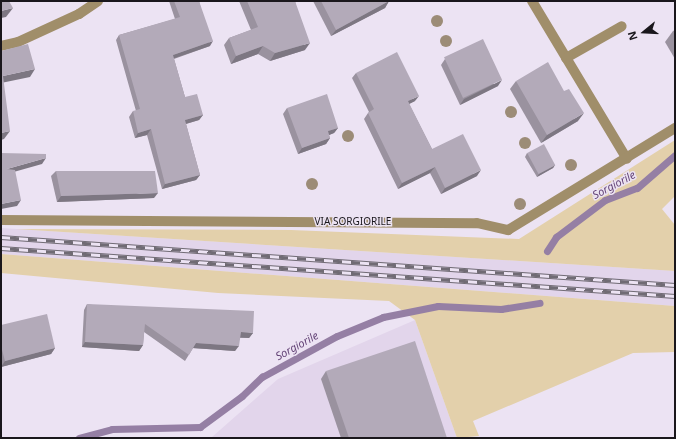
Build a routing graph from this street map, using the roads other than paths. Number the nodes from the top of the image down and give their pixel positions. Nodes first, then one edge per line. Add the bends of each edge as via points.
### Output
1 (98, 1) edge
2 (532, 1) edge
3 (622, 26) dead end
4 (1, 46) edge
5 (566, 58) junction
6 (675, 128) edge
7 (627, 160) junction
8 (1, 220) edge

1 - 4 street via 79,14 25,39
2 - 5 street
3 - 5 street
5 - 7 street
6 - 7 street, VIA SORGIORILE
7 - 8 street, VIA SORGIORILE via 508,230 477,223

